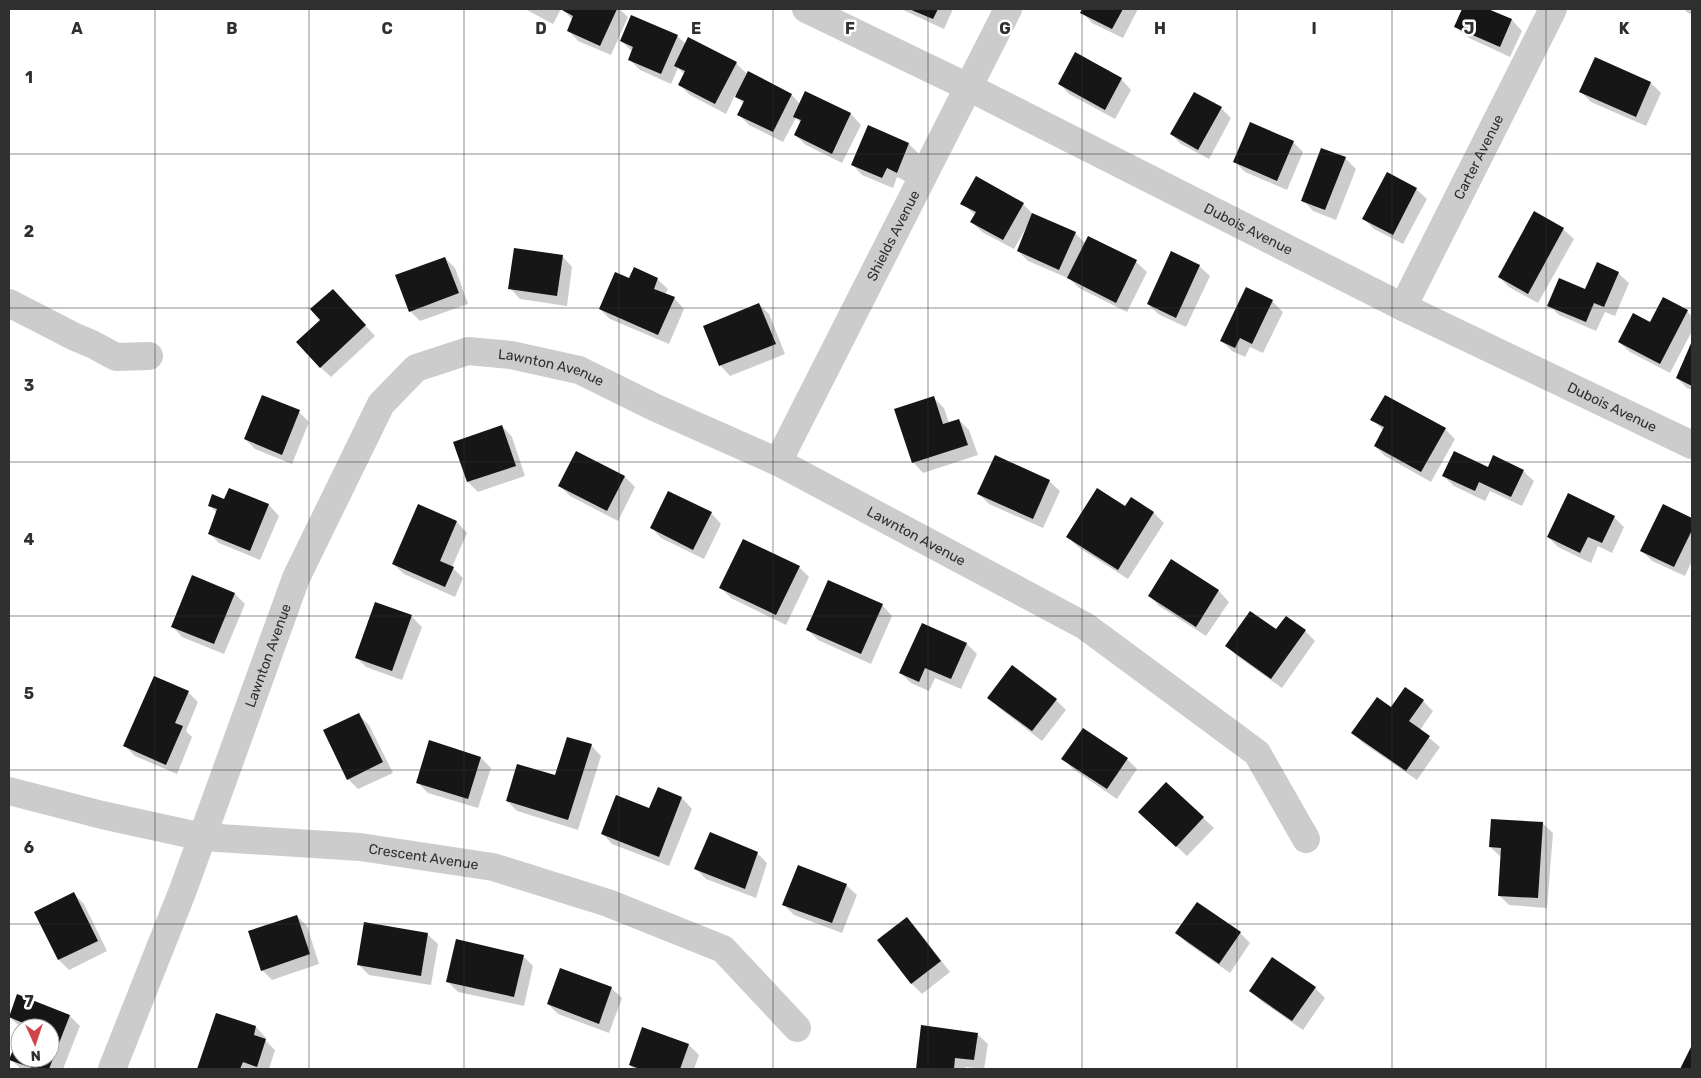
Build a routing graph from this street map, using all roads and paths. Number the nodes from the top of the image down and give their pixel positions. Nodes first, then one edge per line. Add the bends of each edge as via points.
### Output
1 (806, 9) edge
2 (1008, 9) edge
3 (1553, 9) edge
4 (968, 87) junction
5 (9, 303) edge
6 (1403, 307) junction
7 (149, 356) dead end
8 (1692, 445) edge
9 (778, 462) junction
10 (9, 791) edge
11 (203, 837) junction
12 (1306, 839) dead end
13 (797, 1028) dead end
14 (112, 1069) edge

1 - 4 street, Dubois Avenue
2 - 4 street, Shields Avenue
3 - 6 street, Carter Avenue
4 - 6 street, Dubois Avenue
4 - 9 street, Shields Avenue
5 - 7 street via 116,357
6 - 8 street, Dubois Avenue
9 - 11 street, Lawnton Avenue via 579,370 511,355 468,351 416,368 381,404 296,578
9 - 12 street, Lawnton Avenue via 1085,626 1257,753
10 - 11 street, Crescent Avenue
11 - 13 street, Crescent Avenue via 360,847 494,867 599,900 723,949
11 - 14 street, Lawnton Avenue

